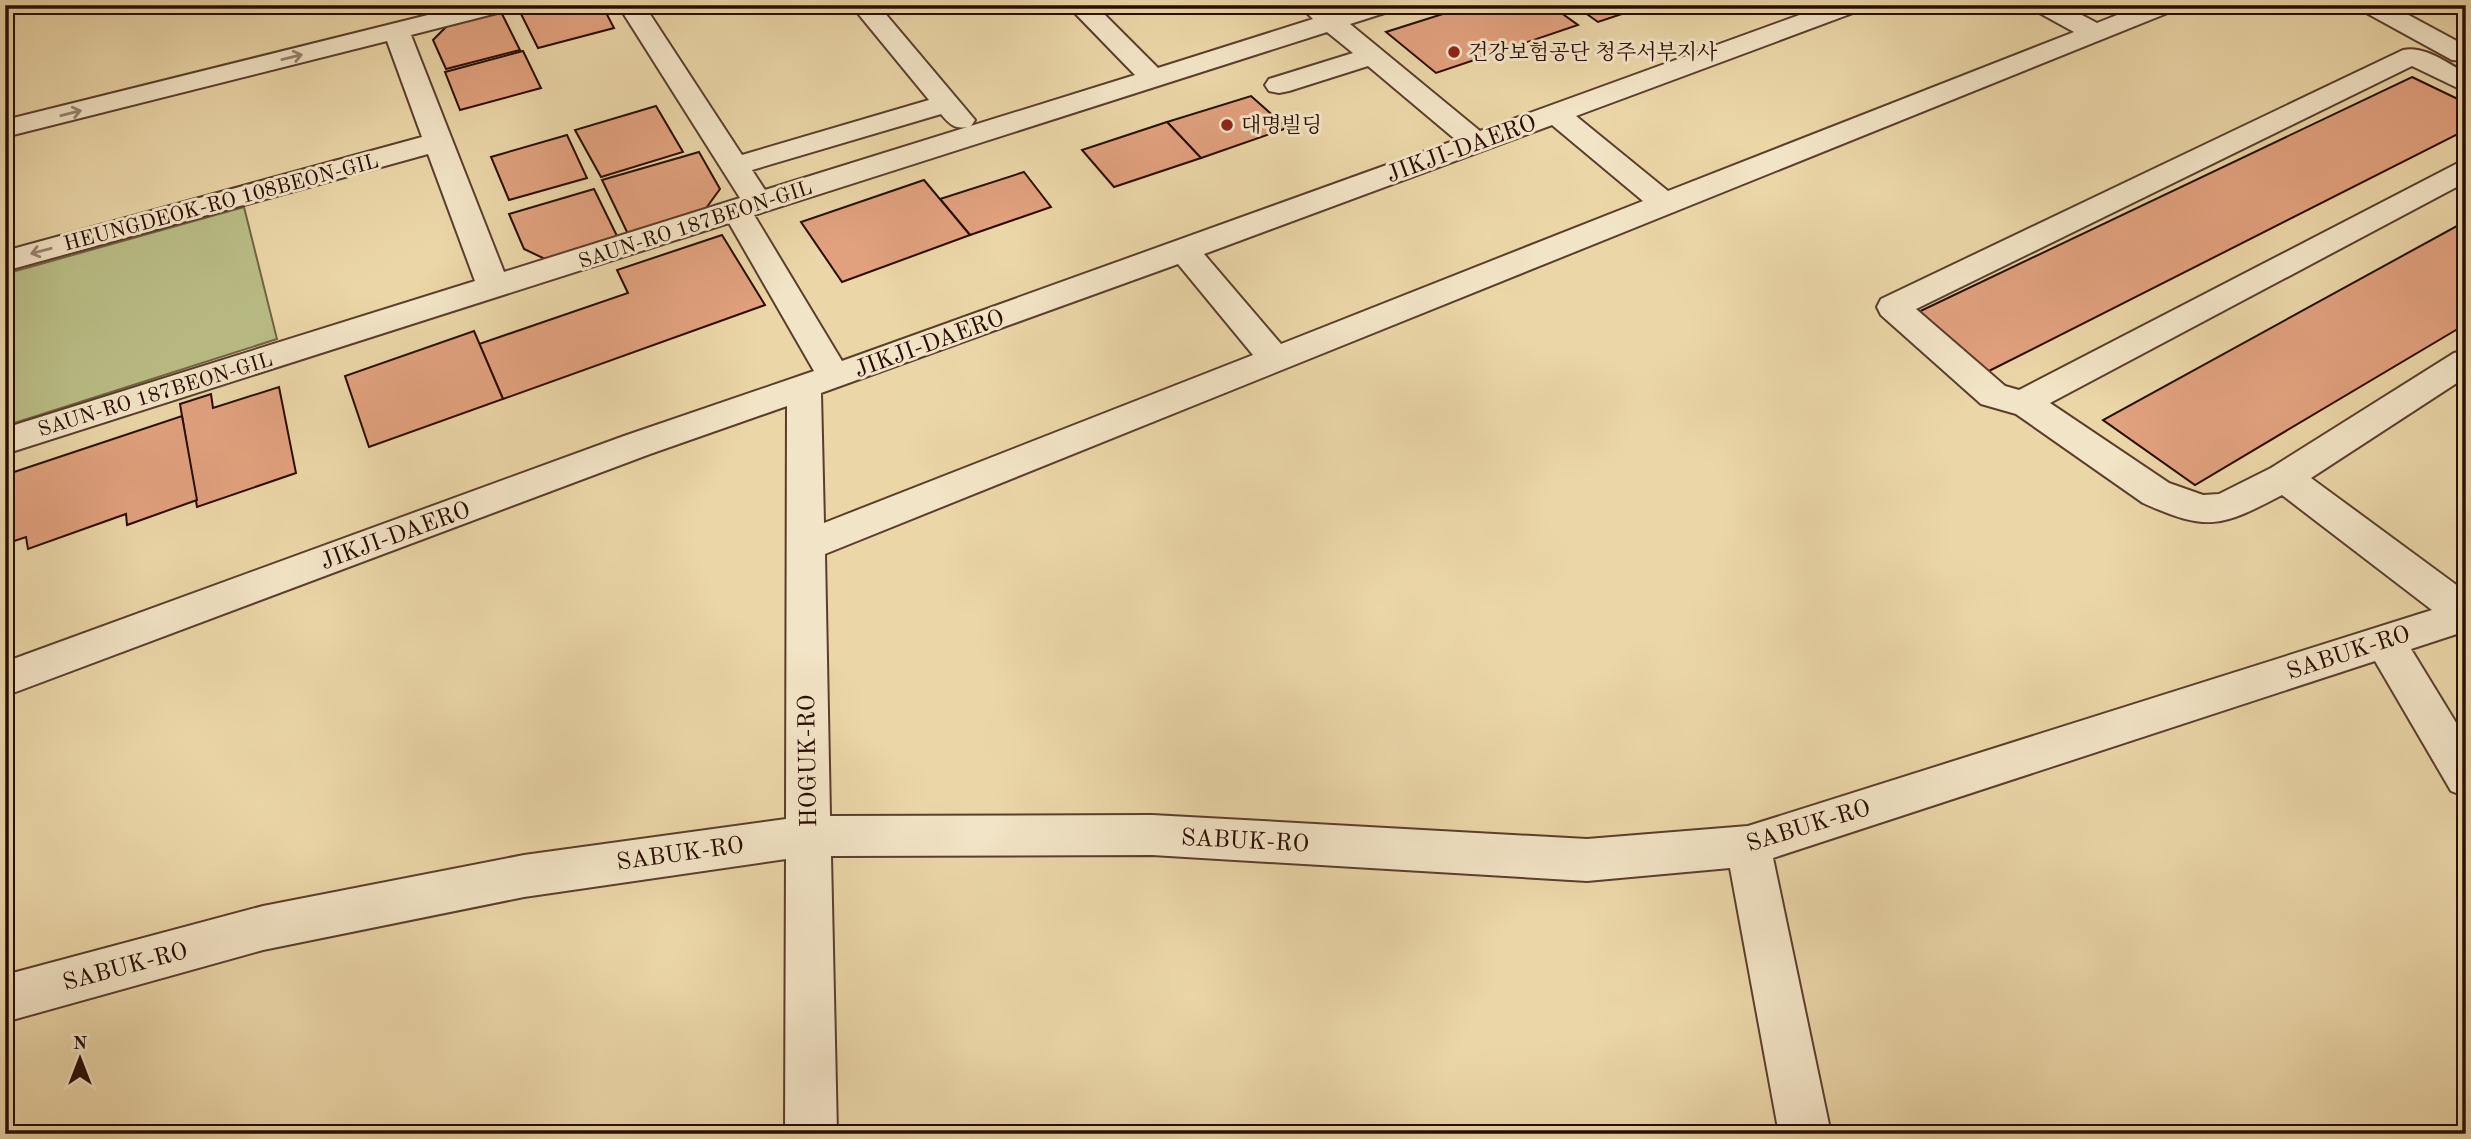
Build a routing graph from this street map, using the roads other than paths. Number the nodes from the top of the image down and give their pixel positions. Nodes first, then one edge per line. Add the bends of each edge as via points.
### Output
1 (500, 5) edge
2 (631, 5) edge
3 (864, 5) edge
4 (1080, 5) edge
5 (1385, 5) edge
6 (1852, 5) edge
7 (2043, 5) edge
8 (2166, 5) edge
9 (2370, 5) edge
10 (1322, 14) edge
11 (396, 31) junction
12 (2096, 33) junction
13 (1373, 56) junction
14 (2466, 57) edge
15 (1154, 79) junction
16 (2466, 84) edge
17 (1279, 85) dead end
18 (948, 103) junction
19 (1555, 113) junction
20 (5, 129) edge
21 (974, 135) junction
22 (438, 142) junction
23 (1476, 142) junction
24 (735, 166) junction
25 (2466, 170) edge
26 (1665, 204) junction
27 (748, 207) junction
28 (1182, 250) junction
29 (5, 261) edge
30 (494, 288) junction
31 (1275, 359) junction
32 (2466, 361) edge
33 (819, 383) junction
34 (2024, 402) junction
35 (5, 441) edge
36 (2284, 477) junction
37 (805, 546) junction
38 (2466, 614) edge
39 (2384, 640) junction
40 (5, 679) edge
41 (2466, 778) edge
42 (808, 836) junction
43 (1748, 846) junction
44 (5, 999) edge
45 (811, 1134) edge
46 (1805, 1134) edge

1 - 11 street
2 - 24 street
3 - 18 street
4 - 15 street
5 - 10 street, SAUN-RO 187BEON-GIL
6 - 19 street, JIKJI-DAERO
7 - 12 street
8 - 12 street
9 - 14 street
10 - 13 street
10 - 15 street, SAUN-RO 187BEON-GIL
20 -> 11 street
11 - 22 street
12 - 26 street
13 - 17 street
13 - 23 street
15 - 21 street, SAUN-RO 187BEON-GIL
16 - 34 street via 2412,56 1893,307 1993,395
18 - 21 street
18 - 24 street
19 - 23 street, JIKJI-DAERO
19 - 26 street
21 - 27 street, SAUN-RO 187BEON-GIL
22 -> 29 street, HEUNGDEOK-RO 108BEON-GIL
22 - 30 street
23 - 28 street, JIKJI-DAERO
24 - 27 street
25 - 34 street
26 - 31 street
27 - 30 street, SAUN-RO 187BEON-GIL
27 - 33 street
28 - 31 street
28 - 33 street, JIKJI-DAERO
30 - 35 street, SAUN-RO 187BEON-GIL
31 - 37 street
32 - 36 street
33 - 37 street, HOGUK-RO
33 - 40 street, JIKJI-DAERO via 637,445
34 - 36 street via 2137,481 2176,502 2203,509 2225,508
36 - 38 street
37 - 42 street, HOGUK-RO
38 - 39 street, SABUK-RO
39 - 41 street
39 - 43 street, SABUK-RO
42 - 43 street, SABUK-RO via 1152,835 1587,860
42 - 44 street, SABUK-RO via 524,876 263,928
42 - 45 street, HOGUK-RO
43 - 46 street

